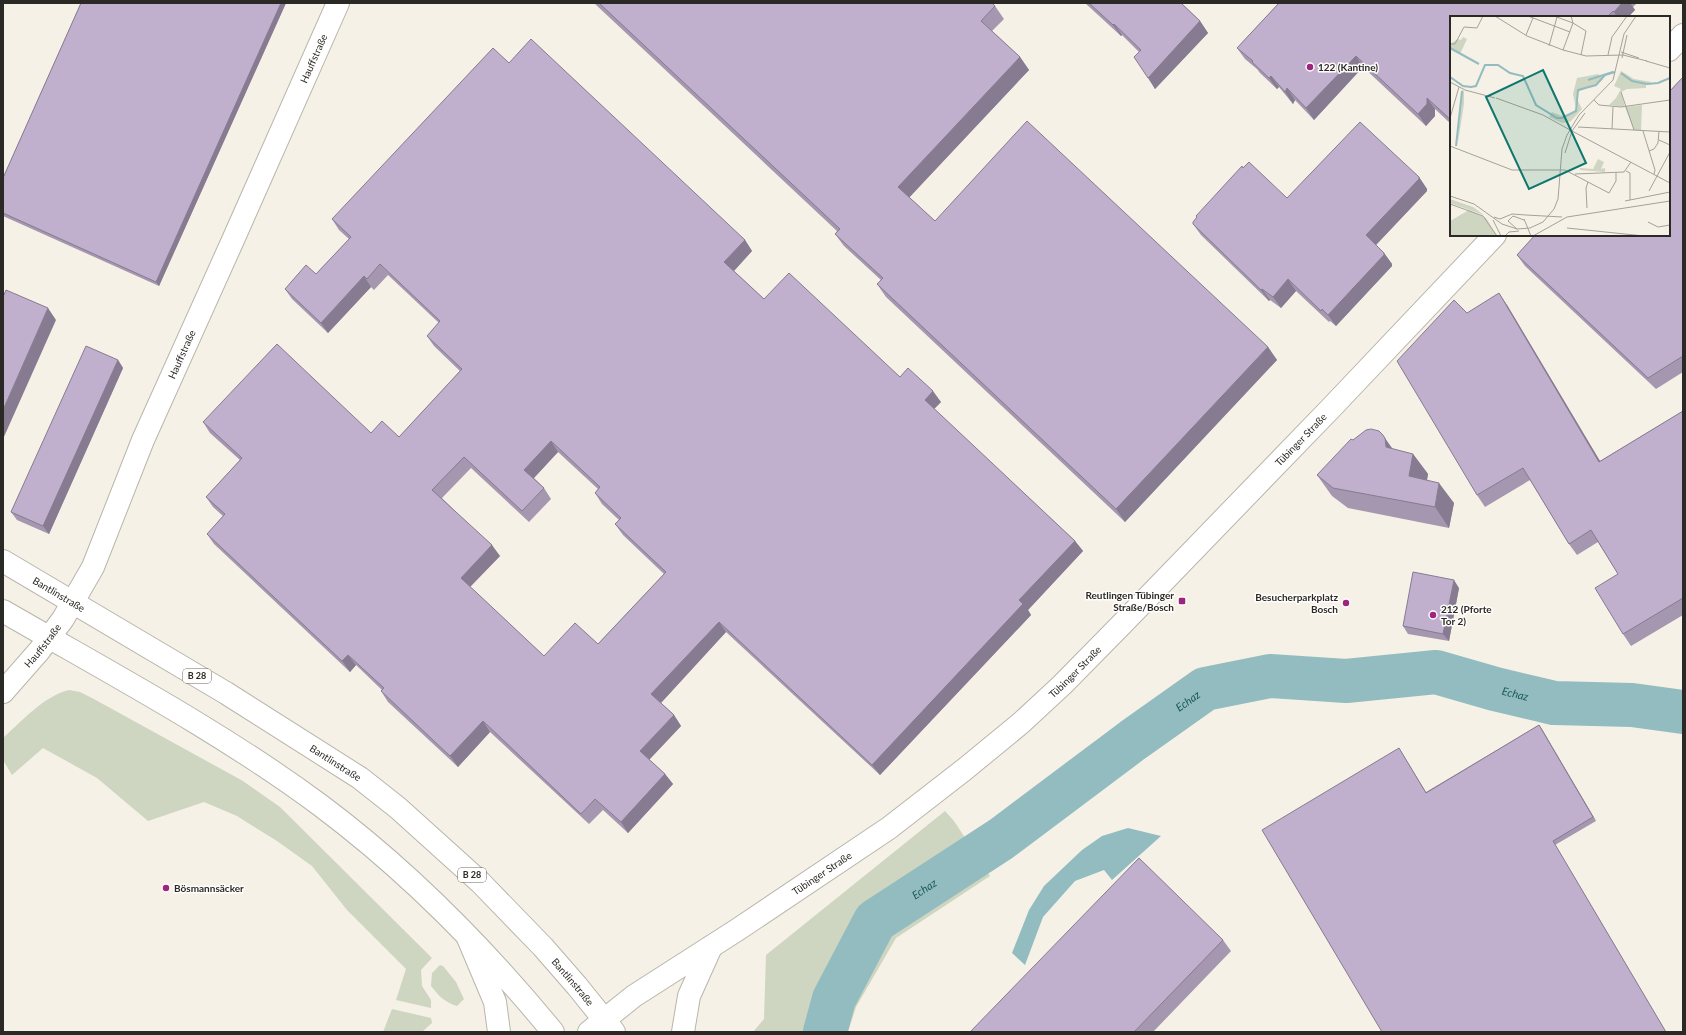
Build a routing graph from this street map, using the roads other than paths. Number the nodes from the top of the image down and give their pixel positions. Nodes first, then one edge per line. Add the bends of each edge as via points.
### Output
1 (338, 3) edge
2 (1683, 35) edge
3 (1670, 49) edge
4 (1494, 236) edge
5 (3, 561) edge
6 (74, 602) junction
7 (3, 611) edge
8 (49, 638) junction
9 (3, 692) edge
10 (466, 933) junction
11 (711, 947) junction
12 (603, 1028) edge
13 (499, 1032) edge
14 (554, 1032) edge
15 (682, 1032) edge

1 - 6 main road, Hauffstraße via 143,440 93,567
2 - 3 main road
4 - 11 main road, Tübinger Straße via 1332,408 1044,702 965,769 889,828
5 - 6 main road, Bantlinstraße / B 28
6 - 8 main road, Hauffstraße
6 - 12 main road, Bantlinstraße / B 28 via 226,693 360,778 480,882 543,947
7 - 8 main road
8 - 9 main road, Hauffstraße
8 - 10 main road via 187,718 280,777 359,836
10 - 13 main road via 495,1002
10 - 14 main road
11 - 12 main road, Tübinger Straße via 634,996
11 - 15 main road via 689,996

